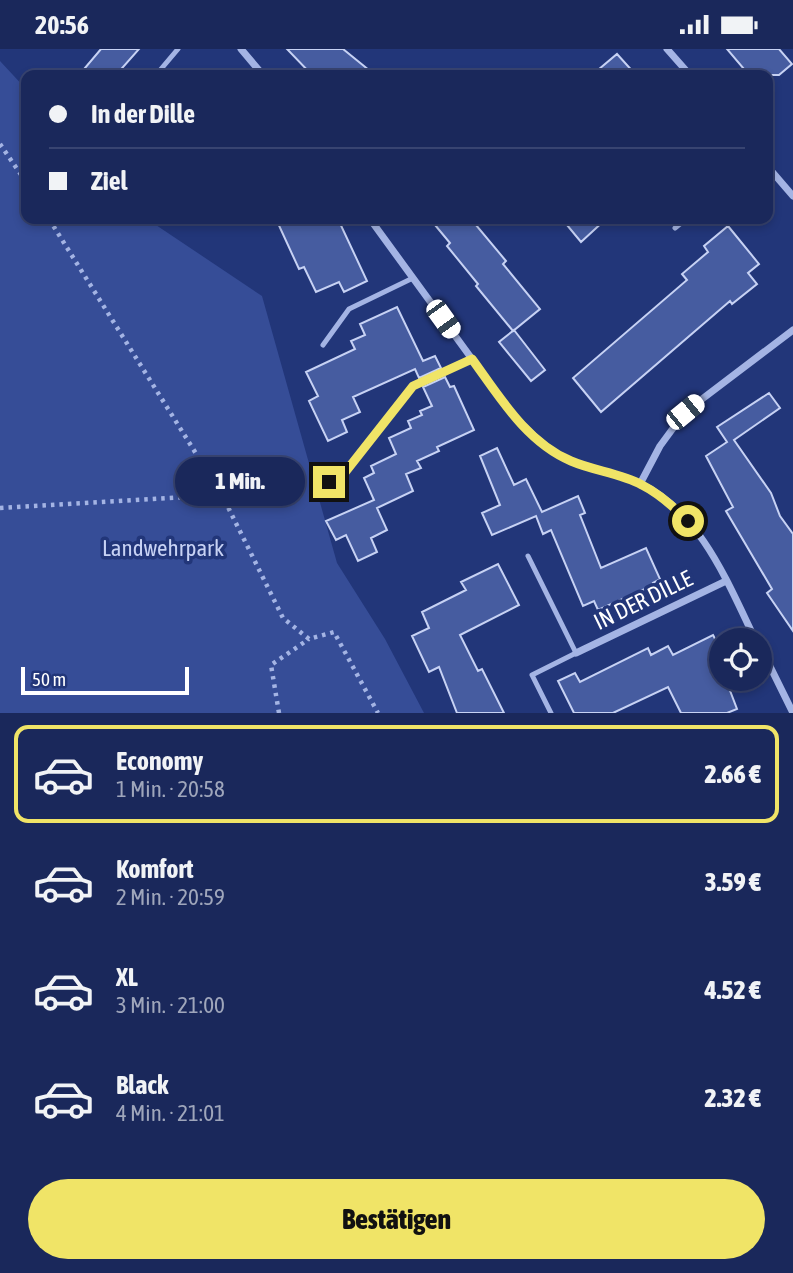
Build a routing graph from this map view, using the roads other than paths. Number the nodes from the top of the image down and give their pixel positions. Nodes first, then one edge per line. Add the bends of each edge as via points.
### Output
1 (178, 49) edge
2 (241, 49) edge
3 (667, 49) edge
4 (160, 70) edge
5 (259, 70) edge
6 (686, 70) edge
7 (773, 173) edge
8 (793, 195) edge
9 (374, 224) edge
10 (680, 224) edge
11 (676, 227) dead end
12 (413, 278) junction
13 (793, 330) edge
14 (323, 345) dead end
15 (472, 359) junction
16 (329, 482) dead end
17 (640, 484) junction
18 (528, 556) dead end
19 (726, 581) junction
20 (750, 628) edge
21 (576, 653) junction
22 (772, 670) edge
23 (551, 713) edge
24 (793, 713) edge

1 - 4 lane
2 - 5 street
3 - 6 street
7 - 8 street
9 - 12 street, IN DER DILLE
10 - 11 lane
12 - 14 lane via 349,309
12 - 15 street, IN DER DILLE
13 - 17 street via 685,412
15 - 16 lane via 413,386 343,475
15 - 17 street, IN DER DILLE via 512,414 549,448 570,461
17 - 19 street, IN DER DILLE via 665,498 688,521
18 - 21 lane, IN DER DILLE
19 - 20 street, IN DER DILLE
19 - 21 street, IN DER DILLE
21 - 23 lane, IN DER DILLE via 532,675
22 - 24 street

